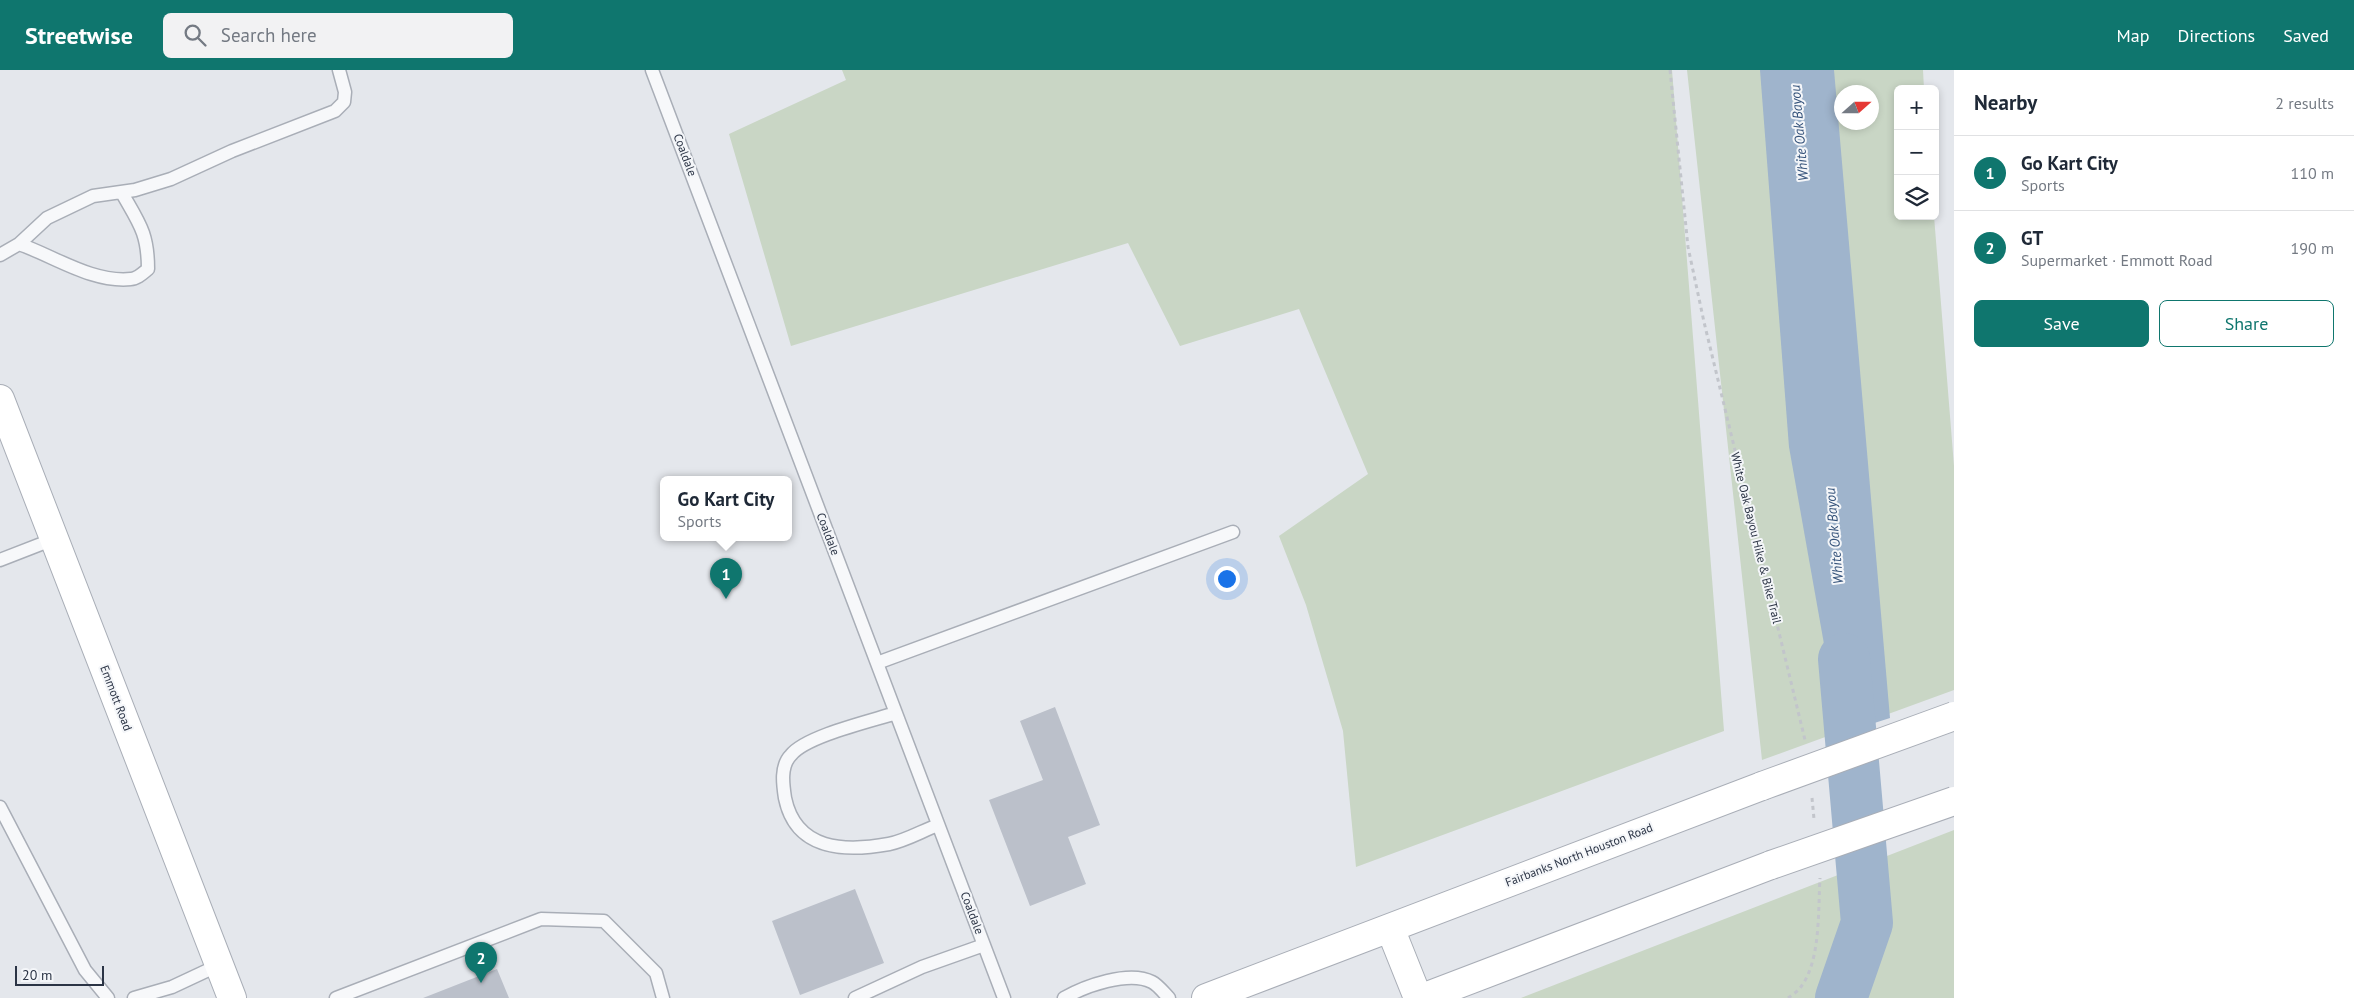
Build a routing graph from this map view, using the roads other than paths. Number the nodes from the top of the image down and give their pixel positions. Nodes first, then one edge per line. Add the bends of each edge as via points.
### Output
1 (339, 70) edge
2 (652, 70) edge
3 (122, 193) junction
4 (19, 244) junction
5 (0, 255) edge
6 (0, 399) edge
7 (1233, 532) dead end
8 (54, 539) junction
9 (0, 560) edge
10 (877, 663) junction
11 (896, 713) junction
12 (1954, 716) edge
13 (1954, 801) edge
14 (0, 807) edge
15 (938, 825) junction
16 (1390, 928) junction
17 (984, 944) junction
18 (220, 965) junction
19 (108, 998) edge
20 (134, 998) edge
21 (232, 998) edge
22 (336, 998) edge
23 (663, 998) edge
24 (855, 998) edge
25 (1004, 998) edge
26 (1064, 998) edge
27 (1169, 998) edge
28 (1206, 998) edge
29 (1420, 998) edge

1 - 3 lane via 345,92 344,102 335,111 171,179
2 - 10 lane, Coaldale
3 - 4 lane via 93,196 59,212 47,218
3 - 4 lane via 142,228 148,247 148,270 133,279 101,276 73,268 48,254
4 - 5 lane
6 - 8 main road, Emmott Road
7 - 10 lane
8 - 9 lane
8 - 18 main road, Emmott Road
10 - 11 lane, Coaldale
11 - 15 lane, Coaldale
11 - 15 lane via 817,738 790,755 782,779 788,809 801,832 826,846 889,844
12 - 16 main road, Fairbanks North Houston Road, bridge
13 - 29 main road, bridge via 1771,865
14 - 19 lane via 85,970
15 - 17 lane, Coaldale
16 - 28 main road, Fairbanks North Houston Road
16 - 29 main road
17 - 24 lane via 922,967
17 - 25 lane, Coaldale
18 - 20 lane via 172,987
18 - 21 main road, Emmott Road
22 - 23 lane via 541,919 604,921 656,973
26 - 27 lane via 1118,978 1139,978 1153,982

